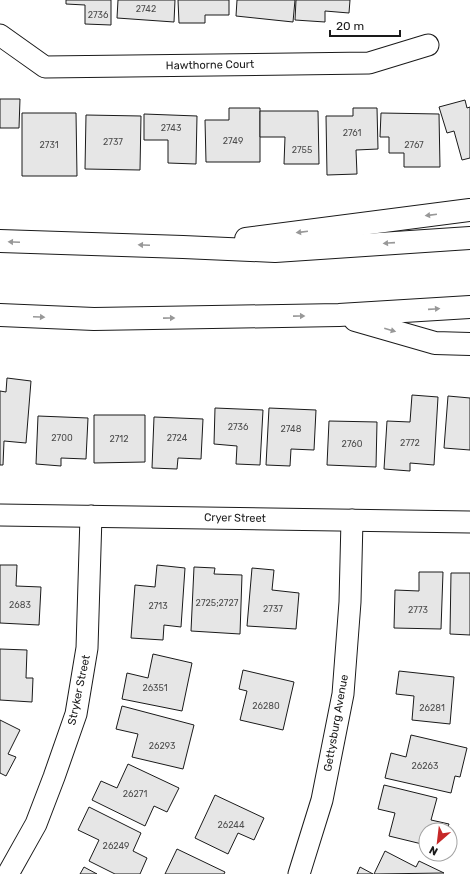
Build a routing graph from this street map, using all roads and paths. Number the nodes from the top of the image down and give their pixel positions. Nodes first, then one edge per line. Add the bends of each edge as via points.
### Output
1 (0, 35) edge
2 (428, 44) dead end
3 (470, 210) edge
4 (470, 238) edge
5 (0, 241) edge
6 (183, 247) junction
7 (470, 307) edge
8 (0, 315) edge
9 (339, 315) junction
10 (470, 344) edge
11 (0, 515) edge
12 (91, 516) junction
13 (352, 520) junction
14 (470, 522) edge
15 (8, 874) edge
16 (299, 874) edge

1 - 2 street, Hawthorne Court via 45,67 370,63
3 -> 6 highway
4 -> 6 highway via 275,250
6 -> 5 highway
9 -> 7 highway
8 -> 9 highway via 94,320
9 -> 10 highway via 435,343
11 - 12 street, Cryer Street
12 - 13 street, Cryer Street
12 - 15 street, Stryker Street via 87,648 76,714 36,824
13 - 14 street, Cryer Street
13 - 16 street, Gettysburg Avenue via 350,602 343,694 322,800

